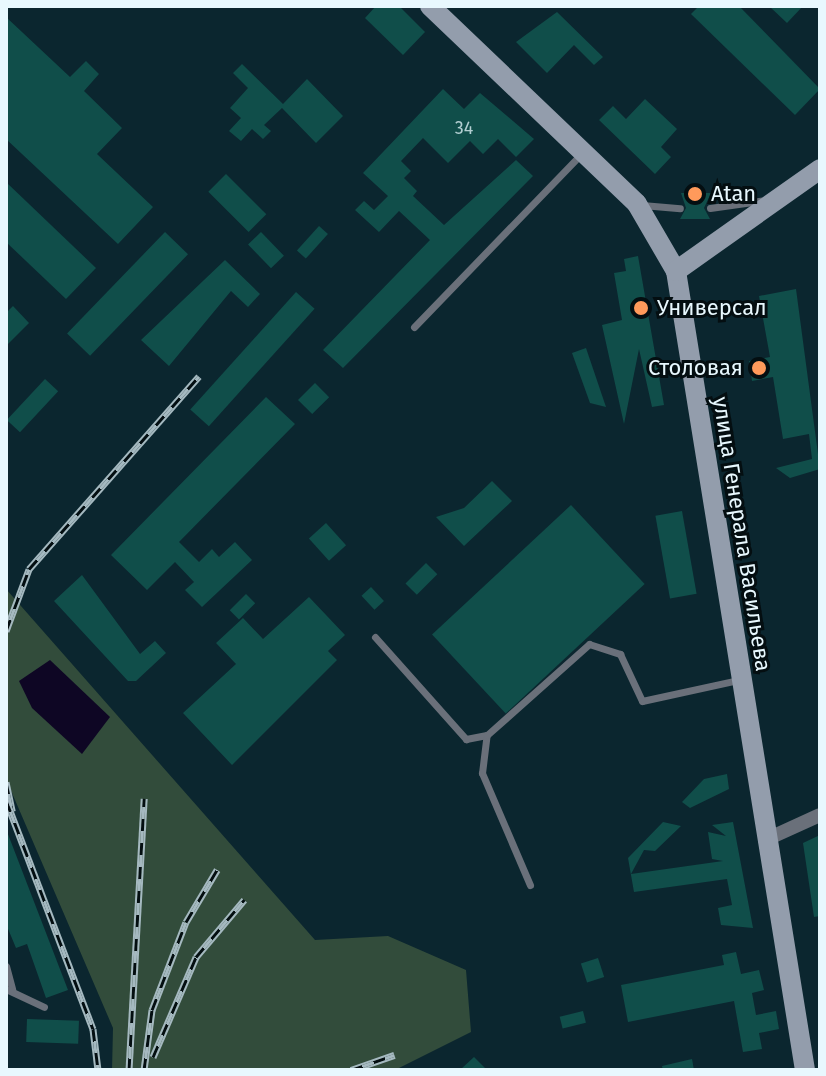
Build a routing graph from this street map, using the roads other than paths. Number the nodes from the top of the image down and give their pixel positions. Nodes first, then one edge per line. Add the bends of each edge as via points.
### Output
1 (430, 6) edge
2 (583, 152) junction
3 (820, 169) edge
4 (784, 197) junction
5 (637, 204) junction
6 (680, 208) dead end
7 (710, 208) dead end
8 (676, 271) junction
9 (414, 327) dead end
10 (375, 637) dead end
11 (740, 679) junction
12 (487, 735) junction
13 (820, 815) edge
14 (765, 840) junction
15 (530, 885) dead end
16 (6, 966) edge
17 (9, 989) edge
18 (44, 1007) dead end
19 (805, 1070) edge

1 - 2 main road, улица Генерала Васильева
2 - 5 main road, улица Генерала Васильева
2 - 9 lane
3 - 4 main road
4 - 7 lane
4 - 8 main road
5 - 6 lane
5 - 8 main road, улица Генерала Васильева
8 - 11 main road, улица Генерала Васильева
10 - 12 lane via 466,739
11 - 12 lane via 642,701 620,654 589,644
11 - 14 main road, улица Генерала Васильева
12 - 15 lane via 482,773
13 - 14 street
14 - 19 main road, улица Генерала Васильева
16 - 17 lane
17 - 18 lane

